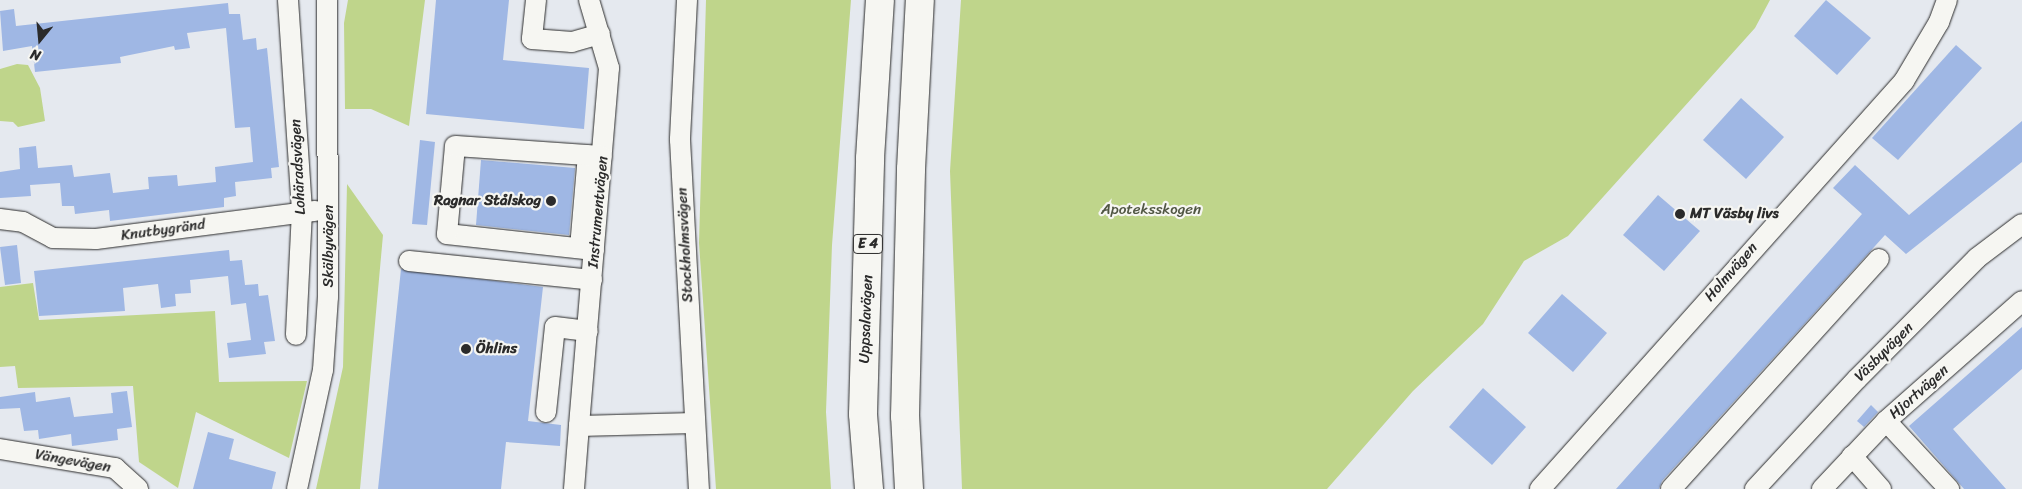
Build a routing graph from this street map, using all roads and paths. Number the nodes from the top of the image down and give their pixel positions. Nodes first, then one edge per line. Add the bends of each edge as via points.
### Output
1 (288, 0) edge
2 (326, 0) edge
3 (536, 0) edge
4 (589, 0) edge
5 (687, 0) edge
6 (880, 0) edge
7 (920, 0) edge
8 (1947, 0) edge
9 (600, 34) junction
10 (595, 156) junction
11 (302, 211) junction
12 (329, 211) junction
13 (0, 219) edge
14 (2022, 224) edge
15 (587, 249) junction
16 (1879, 259) dead end
17 (409, 262) dead end
18 (592, 280) junction
19 (2022, 301) edge
20 (588, 331) junction
21 (296, 335) dead end
22 (546, 412) dead end
23 (1886, 421) junction
24 (694, 423) junction
25 (580, 426) junction
26 (0, 449) edge
27 (1852, 456) junction
28 (130, 486) edge
29 (297, 489) edge
30 (574, 489) edge
31 (699, 489) edge
32 (869, 489) edge
33 (909, 489) edge
34 (1540, 489) edge
35 (1671, 489) edge
36 (1756, 489) edge
37 (1822, 489) edge
38 (1881, 489) edge
39 (1949, 489) edge

1 - 11 street, Lohäradsvägen
2 - 12 street, Skälbyvägen
3 - 9 street via 532,39 572,42
4 - 9 street, Instrumentvägen
5 - 24 street, Stockholmsvägen via 680,140
6 - 32 highway, Uppsalavägen / E 4 via 870,158 863,414
7 - 33 highway via 910,188 905,416
8 - 34 street, Holmvägen via 1939,22 1904,81
9 - 10 street, Instrumentvägen via 610,68
10 - 15 street, Instrumentvägen
10 - 15 street via 454,146 448,234
11 - 12 street, Knutbygränd
11 - 13 street, Knutbygränd via 96,238 53,238 23,222
11 - 21 street, Lohäradsvägen
12 - 29 street, Skälbyvägen via 323,370
14 - 36 street, Väsbyvägen via 1977,258 1857,379
15 - 18 street, Instrumentvägen
16 - 35 street
17 - 18 street
18 - 20 street, Instrumentvägen
19 - 23 street, Hjortvägen
20 - 22 street via 555,327
20 - 25 street, Instrumentvägen
23 - 27 street, Hjortvägen
23 - 39 street
24 - 25 street
24 - 31 street, Stockholmsvägen
25 - 30 street, Instrumentvägen
26 - 28 street, Vängevägen via 116,468
27 - 37 street, Hjortvägen
27 - 38 street

